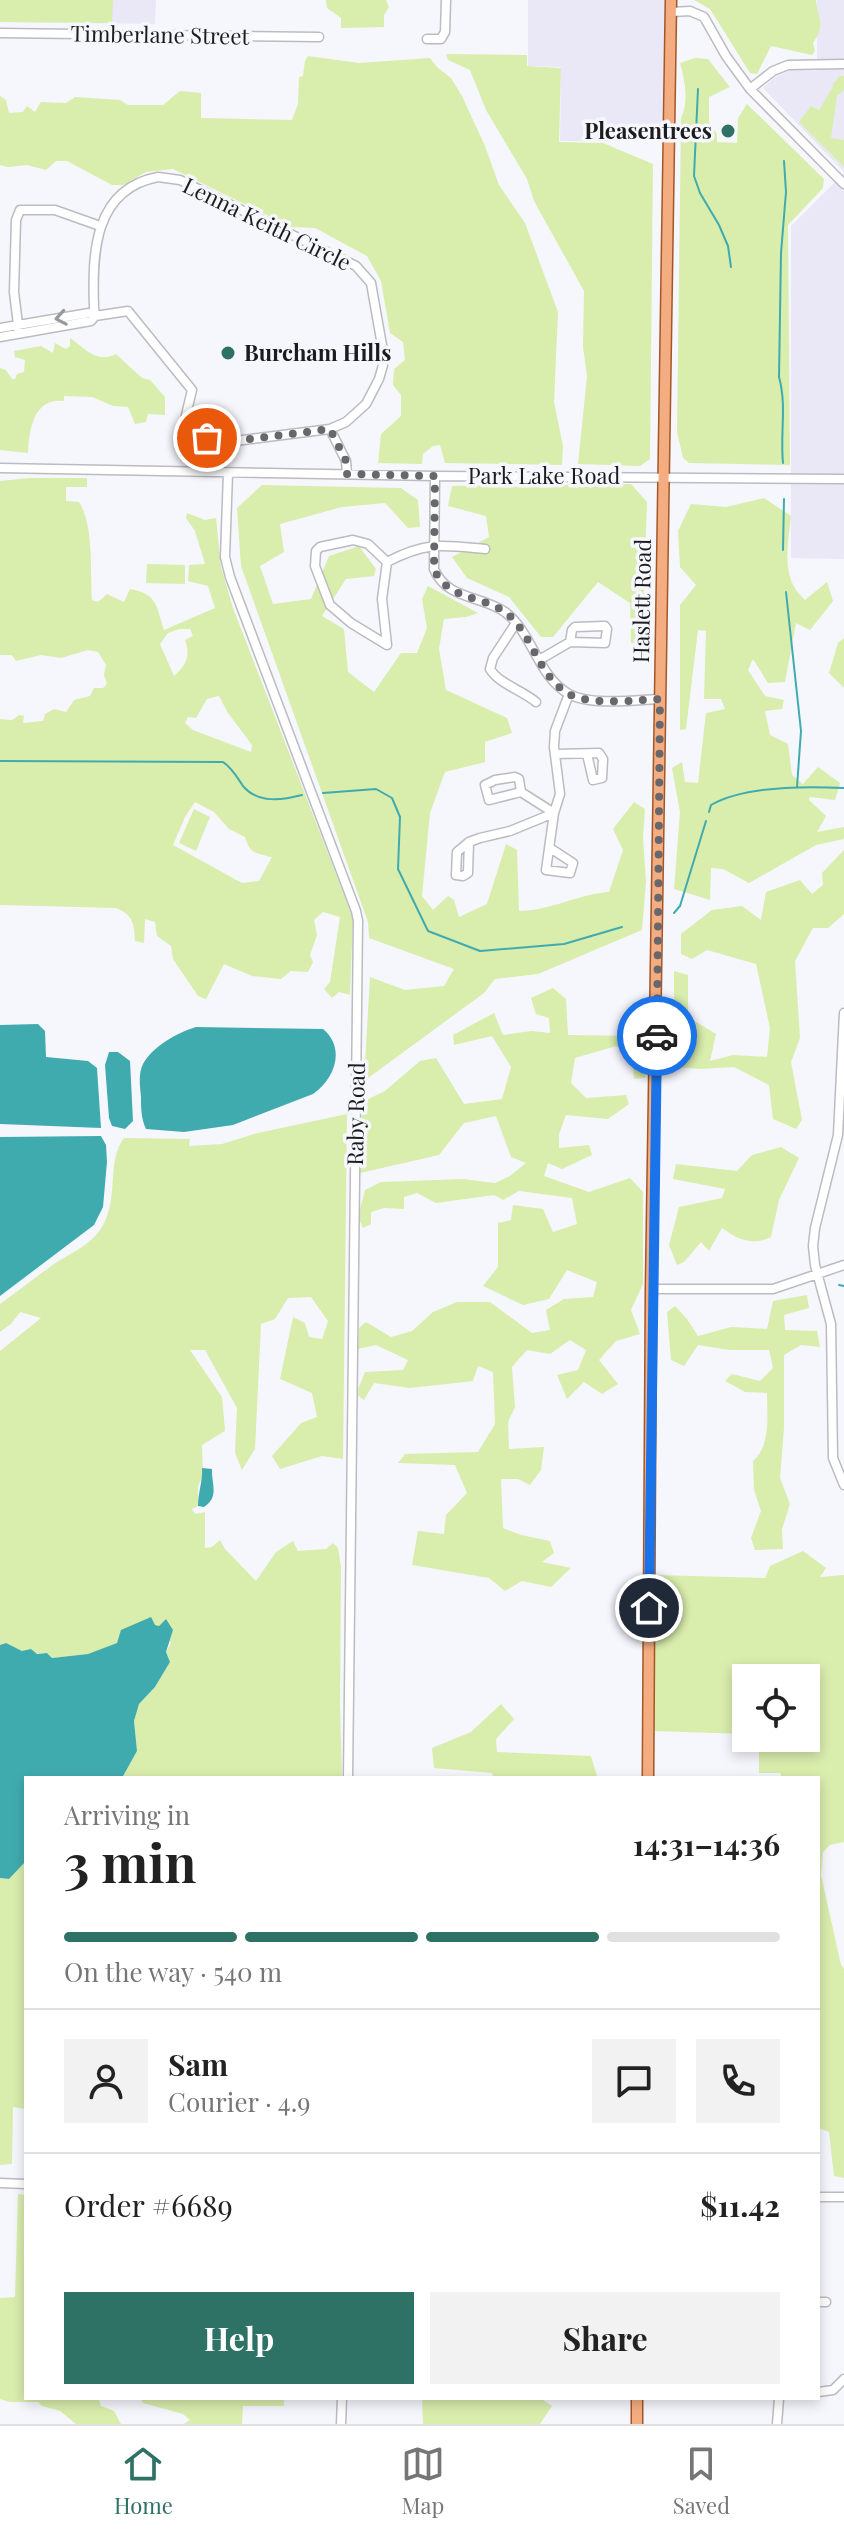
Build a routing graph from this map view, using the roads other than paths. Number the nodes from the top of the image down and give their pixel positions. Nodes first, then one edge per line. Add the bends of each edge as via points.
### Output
1 (446, 0) edge
2 (671, 6) edge
3 (0, 33) edge
4 (319, 37) dead end
5 (427, 39) dead end
6 (844, 64) edge
7 (750, 89) junction
8 (844, 184) edge
9 (100, 226) junction
10 (95, 316) junction
11 (0, 328) edge
12 (19, 329) junction
13 (0, 337) edge
14 (330, 429) junction
15 (1, 468) edge
16 (228, 473) junction
17 (347, 474) junction
18 (435, 476) junction
19 (664, 477) junction
20 (844, 479) edge
21 (434, 544) junction
22 (485, 549) dead end
23 (387, 562) junction
24 (516, 623) junction
25 (570, 642) dead end
26 (539, 660) junction
27 (569, 694) junction
28 (660, 699) junction
29 (536, 702) dead end
30 (556, 754) junction
31 (587, 754) dead end
32 (521, 792) dead end
33 (554, 813) junction
34 (469, 842) dead end
35 (550, 848) dead end
36 (844, 1013) edge
37 (841, 1135) edge
38 (844, 1265) edge
39 (817, 1275) junction
40 (651, 1289) junction
41 (844, 1485) edge
42 (348, 1776) edge
43 (648, 1776) edge
44 (0, 2183) edge
45 (24, 2184) edge
46 (820, 2197) edge
47 (844, 2197) edge
48 (844, 2379) edge
49 (820, 2392) edge
50 (342, 2400) edge
51 (637, 2400) edge
52 (779, 2400) edge
53 (341, 2424) edge
54 (637, 2424) edge
55 (777, 2424) edge

1 - 5 street via 445,32 441,39
2 - 7 street via 704,17
2 - 19 main road, Haslett Road
3 - 4 street, Timberlane Street
6 - 7 street via 788,65
7 - 8 street
9 - 10 street, Lenna Keith Circle
9 - 12 street via 55,210 20,210 14,292
9 - 14 street, Lenna Keith Circle via 107,210 129,188 147,179 171,177 356,266 371,283 383,365 366,404
10 - 12 street, Lenna Keith Circle
10 - 14 street, Lenna Keith Circle via 128,311 192,390 187,423 198,436 235,441
11 - 12 street, Lenna Keith Circle
12 - 13 street, Lenna Keith Circle
14 - 17 street
15 - 16 street, Park Lake Road
16 - 17 street, Park Lake Road
16 - 42 street, Raby Road via 225,547 230,577 358,921
17 - 18 street, Park Lake Road
18 - 19 street, Park Lake Road
18 - 21 street
19 - 20 street, Park Lake Road
19 - 28 main road, Haslett Road
21 - 22 street
21 - 23 street
21 - 24 street via 438,579 458,594 505,612
23 - 23 street via 382,599 387,645 330,605 315,558 320,547 353,540 368,544
24 - 26 street
24 - 29 street via 490,669
25 - 26 street
26 - 27 street
27 - 28 street
27 - 30 street via 555,731
28 - 40 main road, Haslett Road
30 - 31 street
30 - 33 street via 560,794
32 - 33 street
33 - 34 street
33 - 35 street
36 - 37 street
37 - 39 street via 815,1228
38 - 39 street
39 - 40 street via 773,1289
39 - 41 street via 832,1339 833,1458
40 - 43 main road, Haslett Road
44 - 45 street
46 - 47 street
48 - 49 street via 833,2390
50 - 53 street
51 - 54 main road
52 - 55 street

